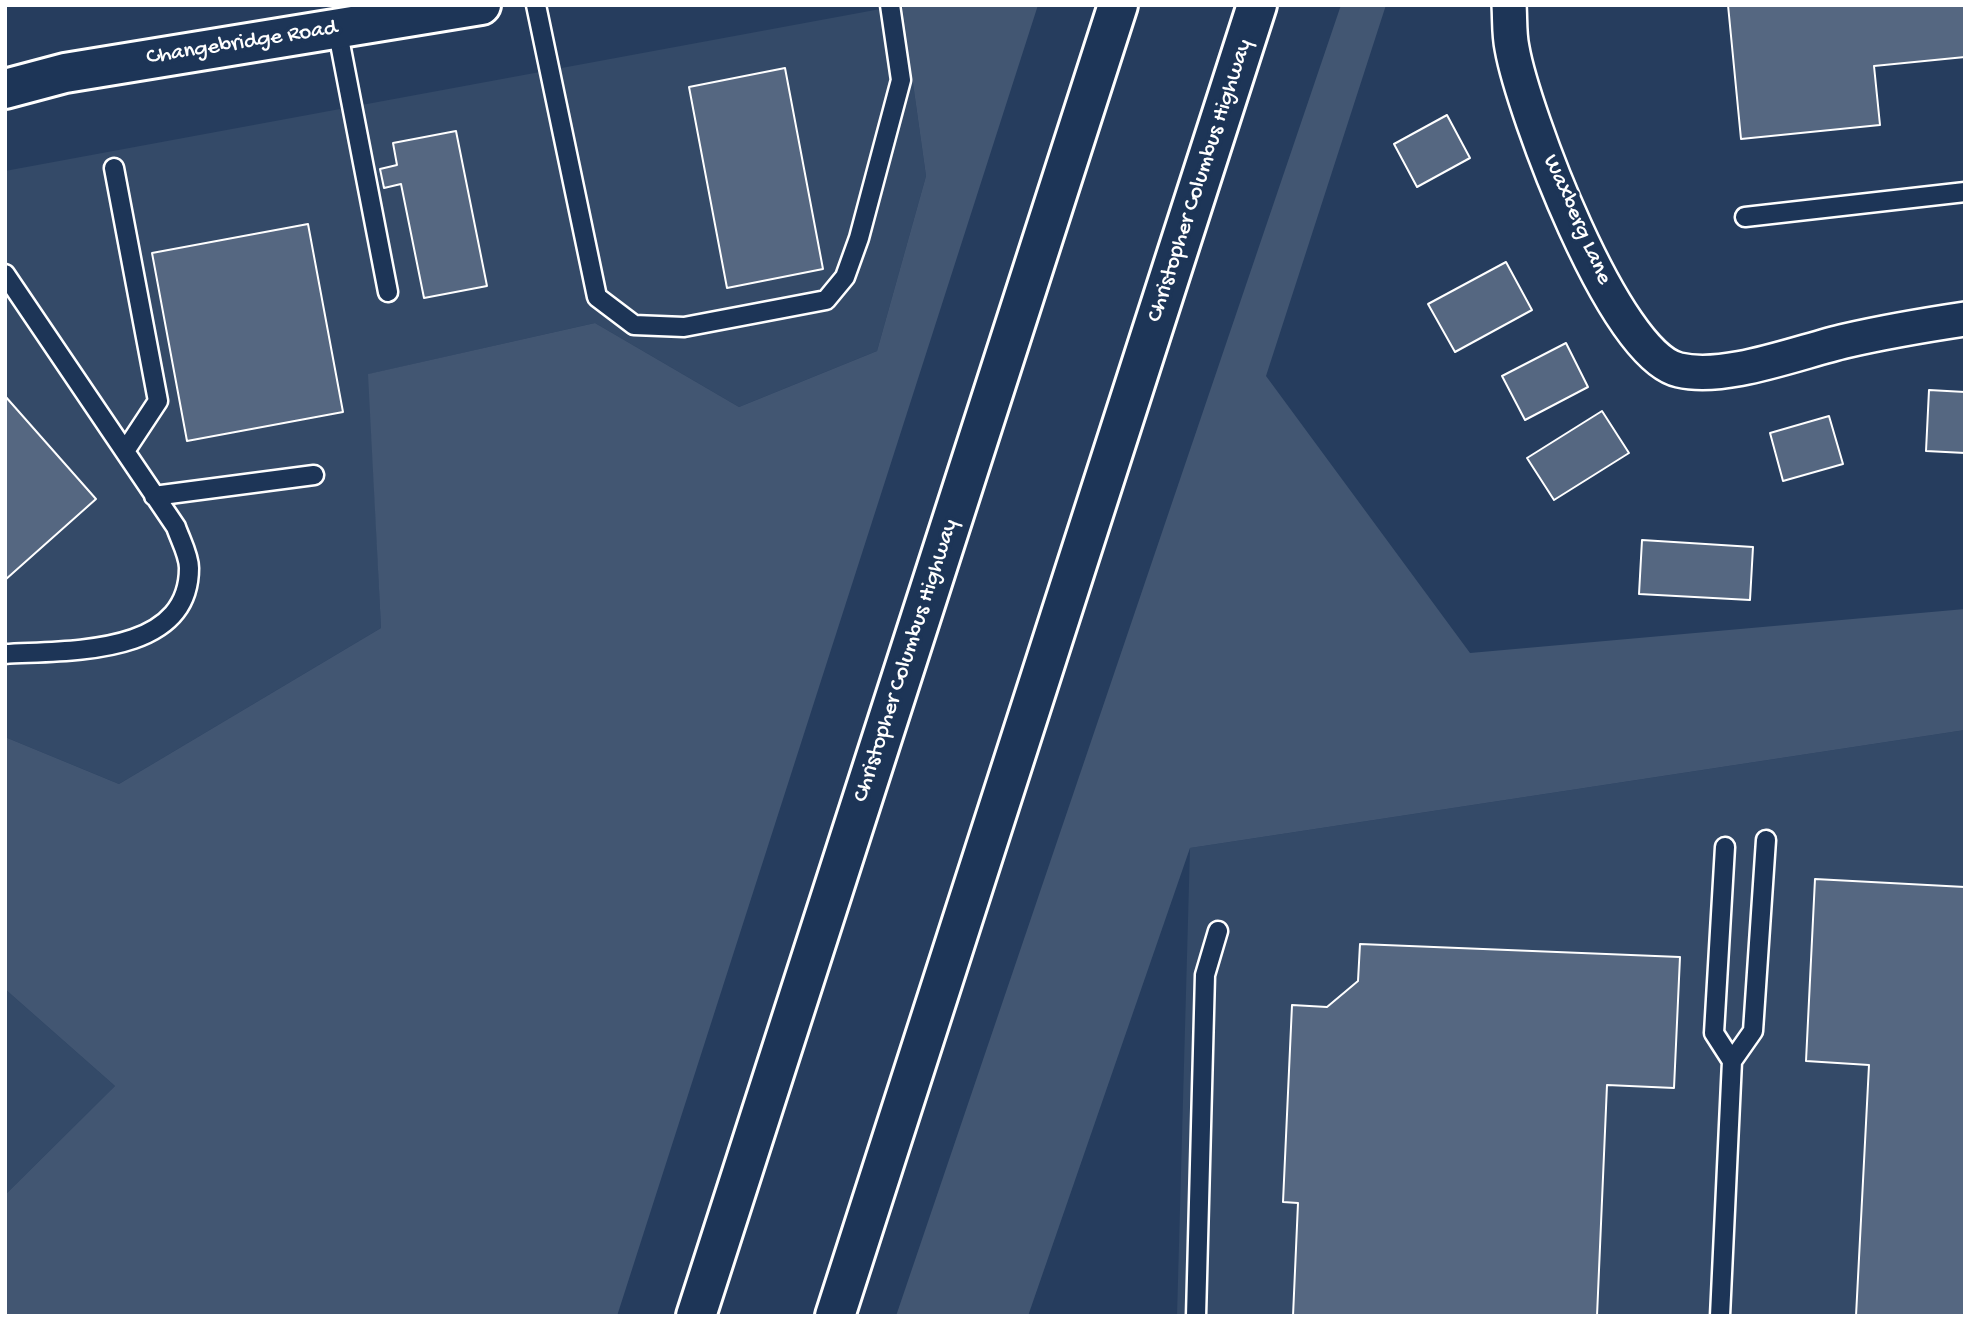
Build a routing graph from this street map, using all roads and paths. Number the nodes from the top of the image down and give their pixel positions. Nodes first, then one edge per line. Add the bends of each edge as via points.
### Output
1 (481, 5) edge
2 (536, 5) edge
3 (890, 5) edge
4 (1118, 5) edge
5 (1257, 5) edge
6 (1509, 5) edge
7 (337, 28) junction
8 (5, 89) edge
9 (114, 168) dead end
10 (1965, 191) edge
11 (1745, 216) dead end
12 (5, 274) edge
13 (388, 292) dead end
14 (1965, 319) edge
15 (125, 452) junction
16 (314, 475) dead end
17 (154, 496) junction
18 (5, 653) edge
19 (1766, 840) dead end
20 (1725, 846) dead end
21 (1218, 931) dead end
22 (1732, 1061) junction
23 (696, 1316) edge
24 (835, 1316) edge
25 (1196, 1316) edge
26 (1720, 1316) edge

1 - 7 main road, Changebridge Road
2 - 3 lane via 597,297 634,325 684,327 826,300 845,276 901,80
4 - 23 main road, Christopher Columbus Highway
5 - 24 main road, Christopher Columbus Highway
6 - 14 street, Waxberg Lane via 1512,48 1578,236 1610,298 1656,359 1677,370 1748,367 1844,342
7 - 8 main road, Changebridge Road via 65,73
7 - 13 lane
9 - 15 lane via 158,401
10 - 11 lane
12 - 15 lane
15 - 17 lane
16 - 17 lane
17 - 18 lane via 176,527 190,565 186,590 172,616 143,637 97,649
19 - 22 lane via 1753,1031
20 - 22 lane via 1714,1032
21 - 25 lane via 1205,975
22 - 26 lane

